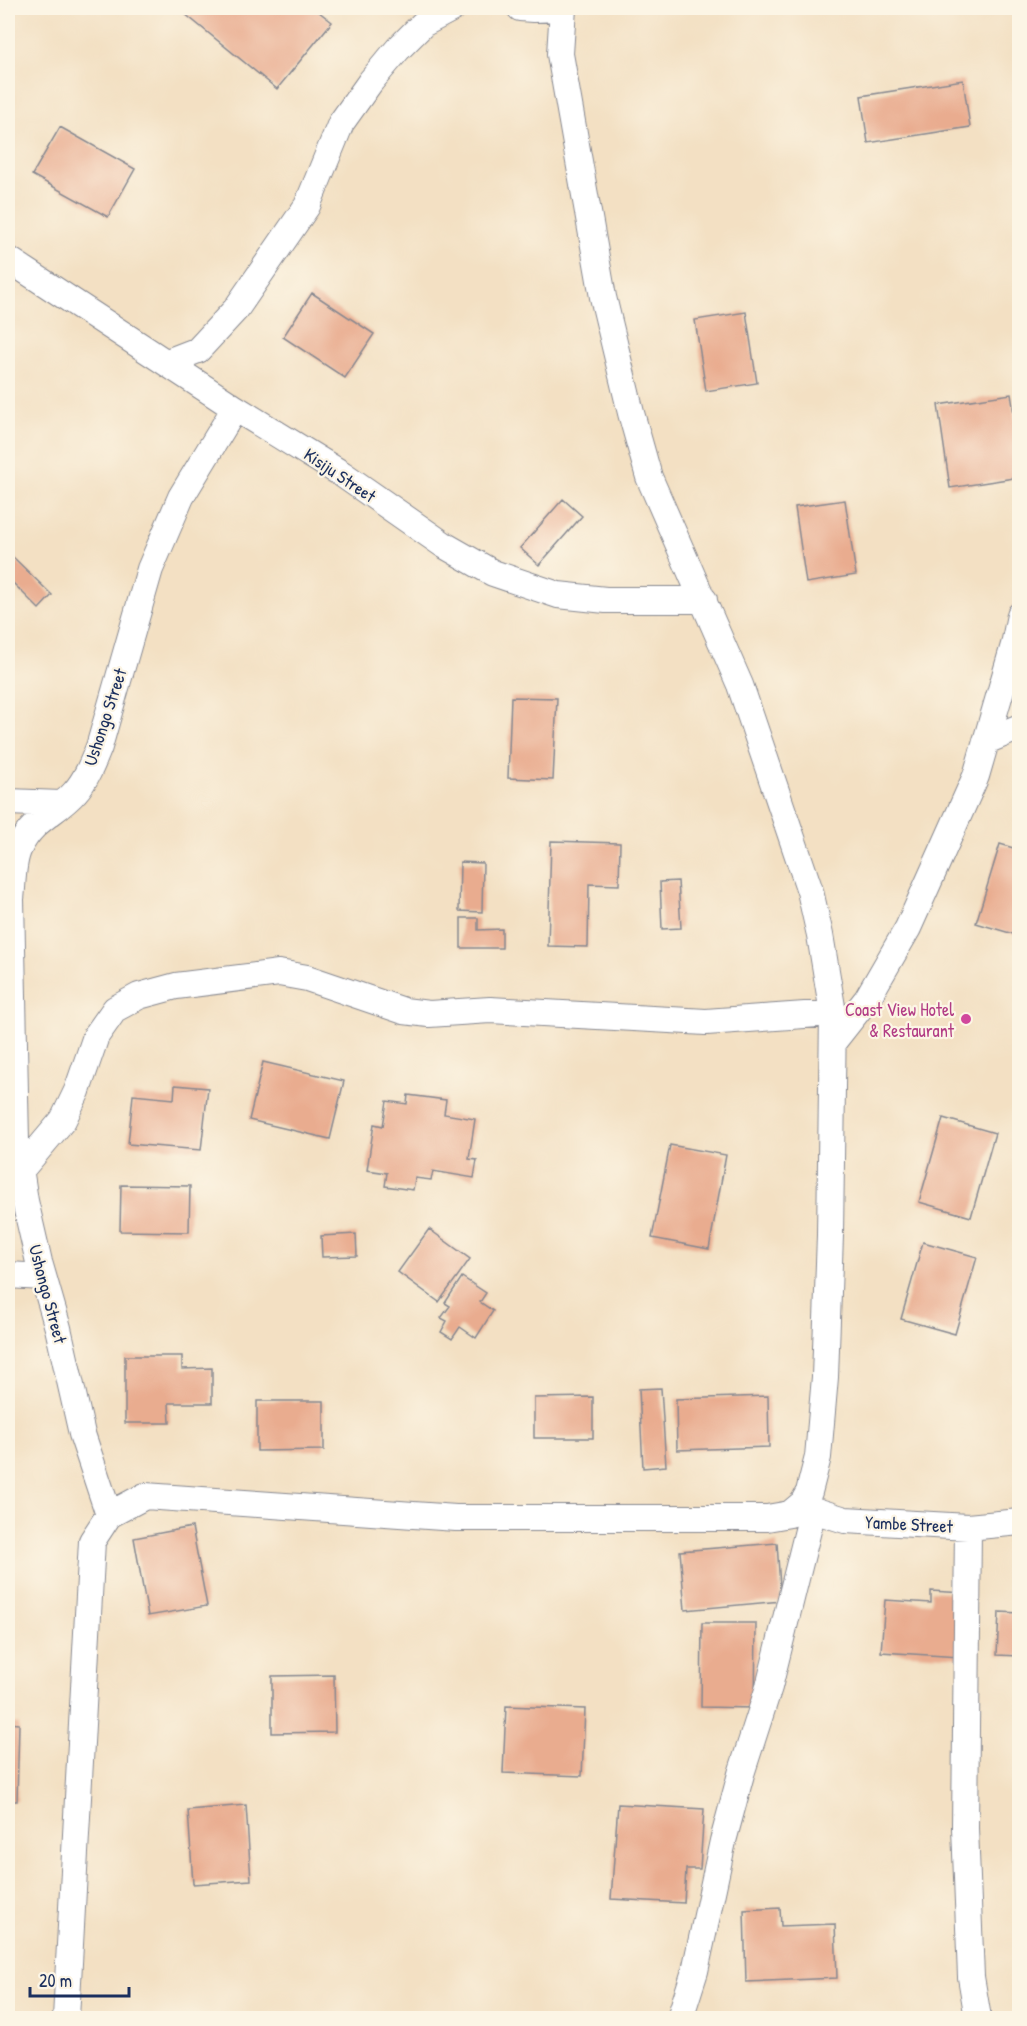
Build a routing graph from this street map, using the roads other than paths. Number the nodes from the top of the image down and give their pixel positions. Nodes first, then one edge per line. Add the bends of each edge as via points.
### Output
1 (453, 8) edge
2 (520, 8) edge
3 (563, 8) edge
4 (8, 259) edge
5 (167, 362) junction
6 (235, 408) junction
7 (704, 600) junction
8 (1020, 615) edge
9 (1020, 727) edge
10 (986, 741) junction
11 (8, 802) edge
12 (61, 804) junction
13 (833, 1013) junction
14 (833, 1042) junction
15 (20, 1171) junction
16 (8, 1275) edge
17 (43, 1277) junction
18 (808, 1507) junction
19 (109, 1515) junction
20 (1020, 1522) edge
21 (968, 1527) junction
22 (66, 2019) edge
23 (680, 2019) edge
24 (978, 2019) edge

1 - 5 street via 423,24 371,81 341,123 307,206 236,309 198,350
2 - 3 street
3 - 7 street via 560,54 603,297 649,477
4 - 5 street, Kisiju Street
5 - 6 street, Kisiju Street
6 - 7 street, Kisiju Street via 493,573 558,595 606,600
6 - 12 street, Ushongo Street via 181,497 150,569 99,747 83,781
7 - 13 street via 740,685 810,891
8 - 10 street
9 - 10 street
10 - 14 street via 976,776 908,928 867,999
11 - 12 street
12 - 15 street, Ushongo Street via 28,832 18,850 11,899
13 - 14 street
13 - 15 street via 706,1022 490,1010 429,1014 404,1011 307,978 279,973 176,986 139,996 115,1009 96,1036 63,1120
14 - 18 street via 825,1377 818,1456
15 - 17 street, Ushongo Street
16 - 17 street
17 - 19 street, Ushongo Street via 82,1434
18 - 19 street via 767,1518 456,1518 145,1496
18 - 21 street, Yambe Street via 845,1520
18 - 23 street via 769,1686 723,1841 695,1971
19 - 22 street via 92,1541
20 - 21 street, Yambe Street
21 - 24 street via 965,1828 971,1977

